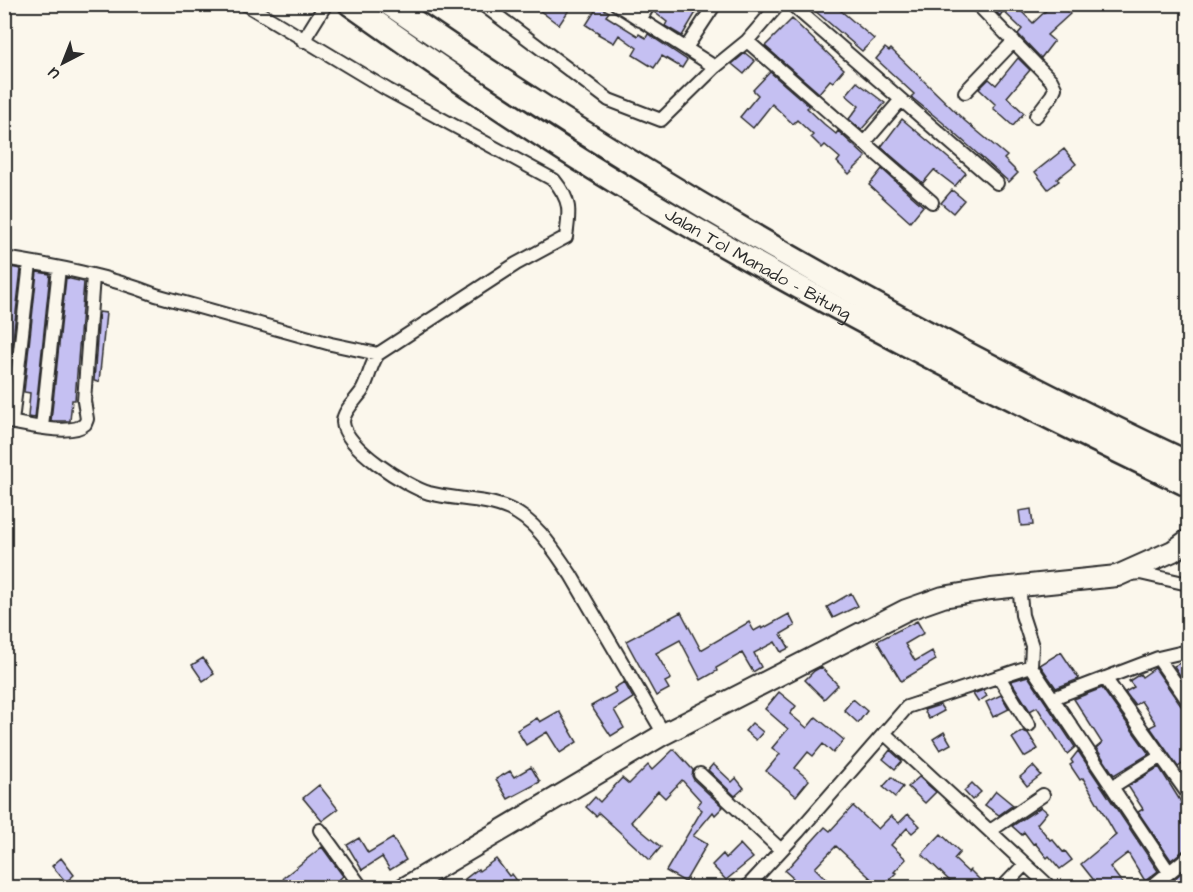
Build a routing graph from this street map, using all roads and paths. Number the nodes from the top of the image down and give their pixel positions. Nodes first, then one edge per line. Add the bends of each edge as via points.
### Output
1 (244, 4) edge
2 (326, 4) edge
3 (350, 4) edge
4 (389, 4) edge
5 (482, 4) edge
6 (616, 4) edge
7 (650, 4) edge
8 (715, 4) edge
9 (779, 4) edge
10 (791, 4) edge
11 (977, 4) edge
12 (640, 20) junction
13 (303, 41) junction
14 (747, 41) junction
15 (1014, 41) junction
16 (686, 48) junction
17 (715, 68) junction
18 (965, 92) dead end
19 (900, 101) junction
20 (1036, 116) dead end
21 (864, 143) junction
22 (997, 183) dead end
23 (932, 202) dead end
24 (4, 258) edge
25 (30, 263) junction
26 (59, 268) junction
27 (794, 273) junction
28 (93, 276) junction
29 (378, 354) junction
30 (8, 422) edge
31 (42, 427) junction
32 (1147, 454) junction
33 (1188, 463) edge
34 (1188, 485) edge
35 (1188, 540) edge
36 (1117, 576) junction
37 (1188, 584) edge
38 (1019, 585) junction
39 (1188, 651) edge
40 (1158, 658) junction
41 (1031, 666) junction
42 (999, 677) junction
43 (1105, 678) junction
44 (1053, 698) junction
45 (1188, 701) edge
46 (1029, 725) dead end
47 (884, 733) junction
48 (664, 734) junction
49 (1161, 756) junction
50 (700, 774) dead end
51 (1112, 787) junction
52 (1188, 794) edge
53 (1043, 795) dead end
54 (320, 830) dead end
55 (990, 831) junction
56 (781, 850) junction
57 (1188, 858) edge
58 (1025, 864) junction
59 (1169, 872) junction
60 (363, 888) edge
61 (404, 888) edge
62 (746, 888) edge
63 (1002, 888) edge
64 (1052, 888) edge
65 (1150, 888) edge

1 - 13 street
2 - 13 street
3 - 27 highway, Jalan Tol Manado - Bitung via 476,92 621,185
4 - 27 highway, Jalan Tol Manado - Bitung
5 - 17 street via 609,100 661,120
6 - 12 street
7 - 12 street
8 - 16 street
9 - 14 street
10 - 19 street
11 - 15 street
12 - 16 street
13 - 29 street via 554,180 566,195 566,237 516,264
14 - 17 street
14 - 21 street
15 - 18 street
15 - 20 street via 1054,88
16 - 17 street
19 - 21 street
19 - 22 street
21 - 23 street
24 - 25 street
25 - 26 street
25 - 30 street
26 - 28 street
26 - 31 street
27 - 32 highway, Jalan Tol Manado - Bitung via 1003,396
28 - 29 street
28 - 31 street via 84,400 87,419 82,428 75,430
29 - 48 street via 365,385 343,417 352,442 414,487 510,509 529,523 571,575
30 - 31 street
32 - 33 highway, Jalan Tol Manado - Bitung
32 - 34 highway, Jalan Tol Manado - Bitung
35 - 36 highway via 1173,551
36 - 37 street via 1140,573
36 - 38 highway
38 - 41 street via 1022,615 1032,646
38 - 48 highway via 944,597 906,610
39 - 40 street
40 - 43 street
40 - 45 street
41 - 42 street
41 - 44 street
42 - 46 street
42 - 47 street via 913,704
43 - 44 street
43 - 49 street
44 - 51 street
47 - 55 street
47 - 56 street
48 - 61 highway
49 - 51 street
49 - 52 street
50 - 56 street
51 - 59 street
53 - 55 street
54 - 60 street
55 - 58 street
56 - 62 street
57 - 59 street
58 - 63 street
58 - 64 street
59 - 65 street

